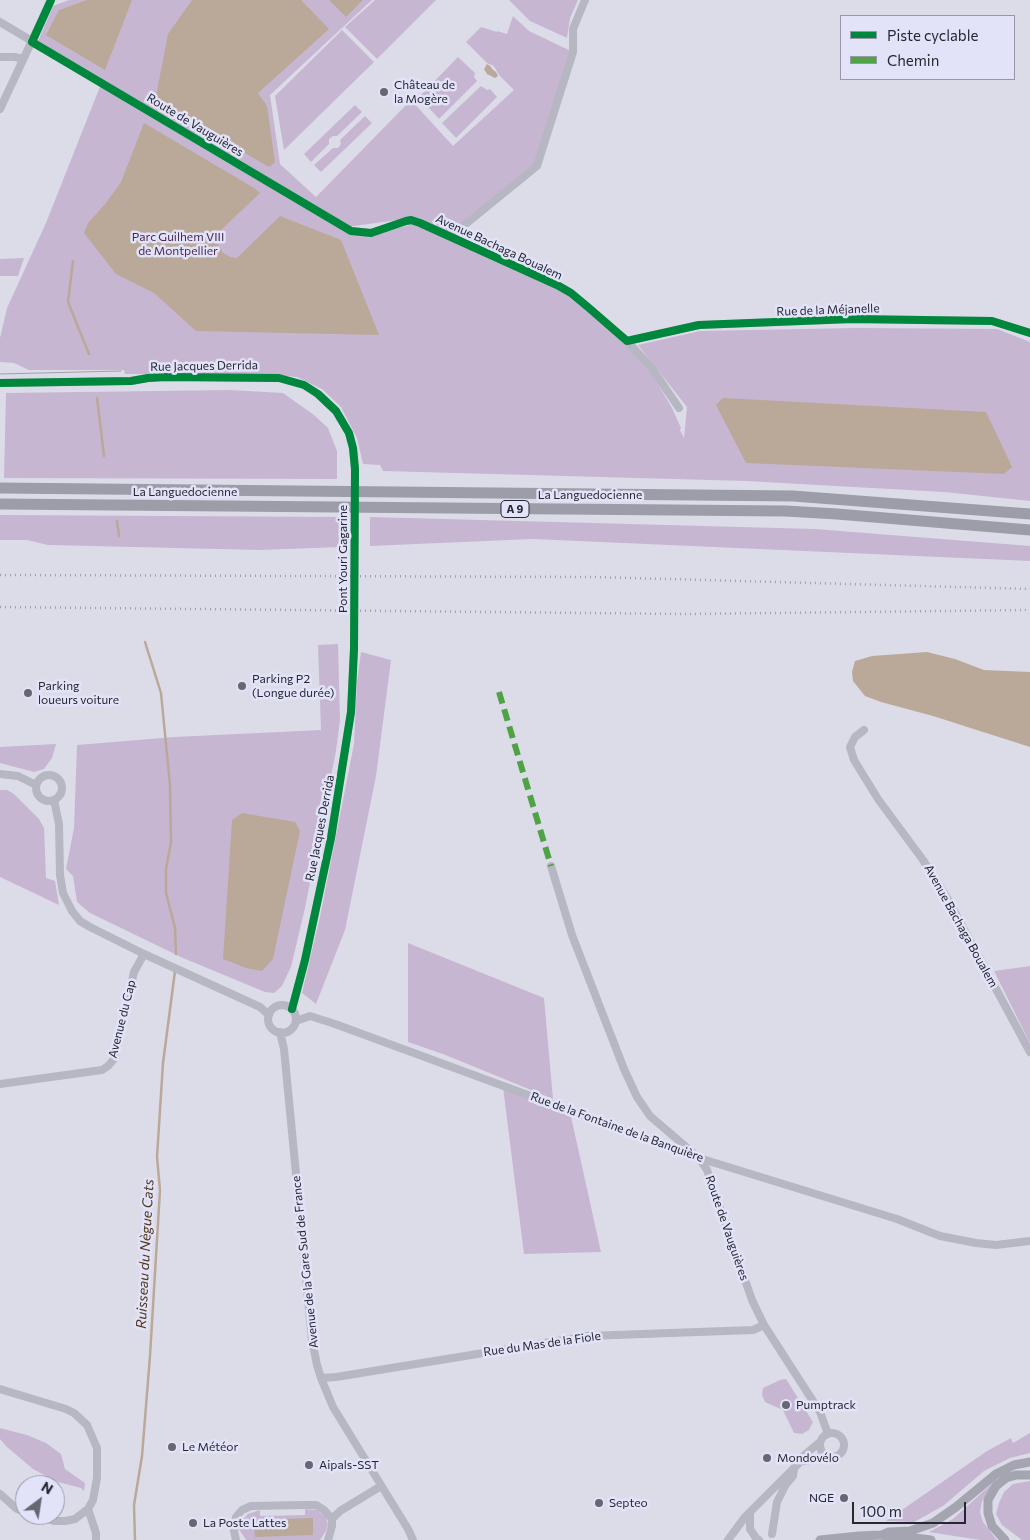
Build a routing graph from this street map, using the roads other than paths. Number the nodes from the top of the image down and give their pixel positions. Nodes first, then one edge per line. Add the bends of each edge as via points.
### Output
1 (51, 0) edge
2 (584, 0) edge
3 (0, 22) edge
4 (32, 42) junction
5 (0, 56) edge
6 (23, 59) junction
7 (0, 109) edge
8 (346, 228) joint
9 (451, 236) junction
10 (1030, 333) edge
11 (627, 341) junction
12 (0, 383) edge
13 (679, 408) dead end
14 (355, 469) joint
15 (0, 488) edge
16 (0, 504) edge
17 (1030, 514) edge
18 (1030, 530) edge
19 (354, 649) joint
20 (864, 730) dead end
21 (0, 774) edge
22 (36, 785) junction
23 (54, 800) junction
24 (551, 866) dead end
25 (144, 954) junction
26 (298, 987) junction
27 (275, 1009) junction
28 (292, 1009) junction
29 (296, 1021) junction
30 (284, 1032) junction
31 (1030, 1052) edge
32 (0, 1084) edge
33 (699, 1158) junction
34 (1030, 1241) edge
35 (764, 1325) junction
36 (321, 1378) junction
37 (0, 1390) edge
38 (828, 1434) junction
39 (820, 1442) junction
40 (824, 1456) junction
41 (801, 1461) junction
42 (1030, 1462) edge
43 (794, 1468) junction
44 (1030, 1475) edge
45 (381, 1486) junction
46 (0, 1494) edge
47 (15, 1507) edge
48 (88, 1509) junction
49 (750, 1514) junction
50 (332, 1519) junction
51 (65, 1521) edge
52 (740, 1524) junction
53 (750, 1528) junction
54 (772, 1534) dead end
55 (882, 1535) junction
56 (911, 1539) edge
57 (96, 1540) edge
58 (236, 1540) edge
59 (328, 1540) edge
60 (413, 1540) edge
61 (728, 1540) edge
62 (759, 1540) edge
63 (820, 1540) edge
64 (931, 1540) edge
65 (1005, 1540) edge

1 - 4 street
2 - 9 street via 573,29 573,52 537,166
3 - 4 street, Route de Vauguières
4 - 6 street
4 - 8 street, Route de Vauguières
5 - 6 street
6 - 7 street
8 - 9 street, Avenue Bachaga Boualem via 371,233 411,220
9 - 11 street, Avenue Bachaga Boualem via 557,285
10 - 11 street, Rue de la Méjanelle via 992,321 852,319 699,325
11 - 13 street, Avenue Bachaga Boualem via 651,367
12 - 14 street, Rue Jacques Derrida via 131,381 166,377 279,378 304,385 336,411 349,433
14 - 19 street, Pont Youri Gagarine
15 - 17 highway, La Languedocienne / A 9 via 793,496
16 - 18 highway, La Languedocienne / A 9 via 778,511
19 - 26 street, Rue Jacques Derrida via 347,749
20 - 31 street, Avenue Bachaga Boualem via 850,747 854,760 947,898
21 - 22 street via 18,776
22 - 23 street via 39,796
22 - 23 street via 44,775 57,777 62,792
23 - 25 street via 60,875 66,902 72,912 90,927
24 - 33 street, Route de Vauguières via 572,935 637,1097 650,1116
25 - 27 street via 260,1007
25 - 32 street, Avenue du Cap via 134,972 114,1059 108,1066 102,1070
26 - 27 street, Rue Jacques Derrida
26 - 28 street, Rue Jacques Derrida
27 - 28 street
27 - 30 street via 269,1024
28 - 29 street
29 - 30 street
29 - 33 street, Rue de la Fontaine de la Banquière via 310,1016 336,1024
30 - 36 street, Avenue de la Gare Sud de France via 312,1340
33 - 34 street, Rue de la Fontaine de la Banquière via 888,1216 940,1236 996,1245
33 - 35 street, Route de Vauguières via 707,1170 739,1266
35 - 36 street, Rue du Mas de la Fiole via 753,1330 588,1336
35 - 38 street, Route de Vauguières via 820,1412
36 - 45 street, Avenue de la Gare Sud de France via 334,1407
37 - 48 street via 66,1409 87,1425 99,1458 95,1492
38 - 39 street
38 - 40 street via 839,1436 844,1447 837,1457
39 - 40 street
39 - 41 street
40 - 41 street
41 - 43 street
42 - 55 main road via 996,1474 933,1523 910,1531
43 - 49 street
43 - 54 street via 793,1476 777,1502
44 - 65 main road via 1006,1478 996,1486 988,1500 992,1526
45 - 50 street
45 - 60 street, Avenue de la Gare Sud de France
46 - 47 street
48 - 51 street via 75,1519
48 - 57 street
49 - 52 street
49 - 53 street
50 - 58 street via 316,1505 251,1506 236,1517
50 - 59 street
52 - 53 street
52 - 61 street
53 - 62 street
55 - 56 main road
55 - 63 main road
56 - 64 main road

